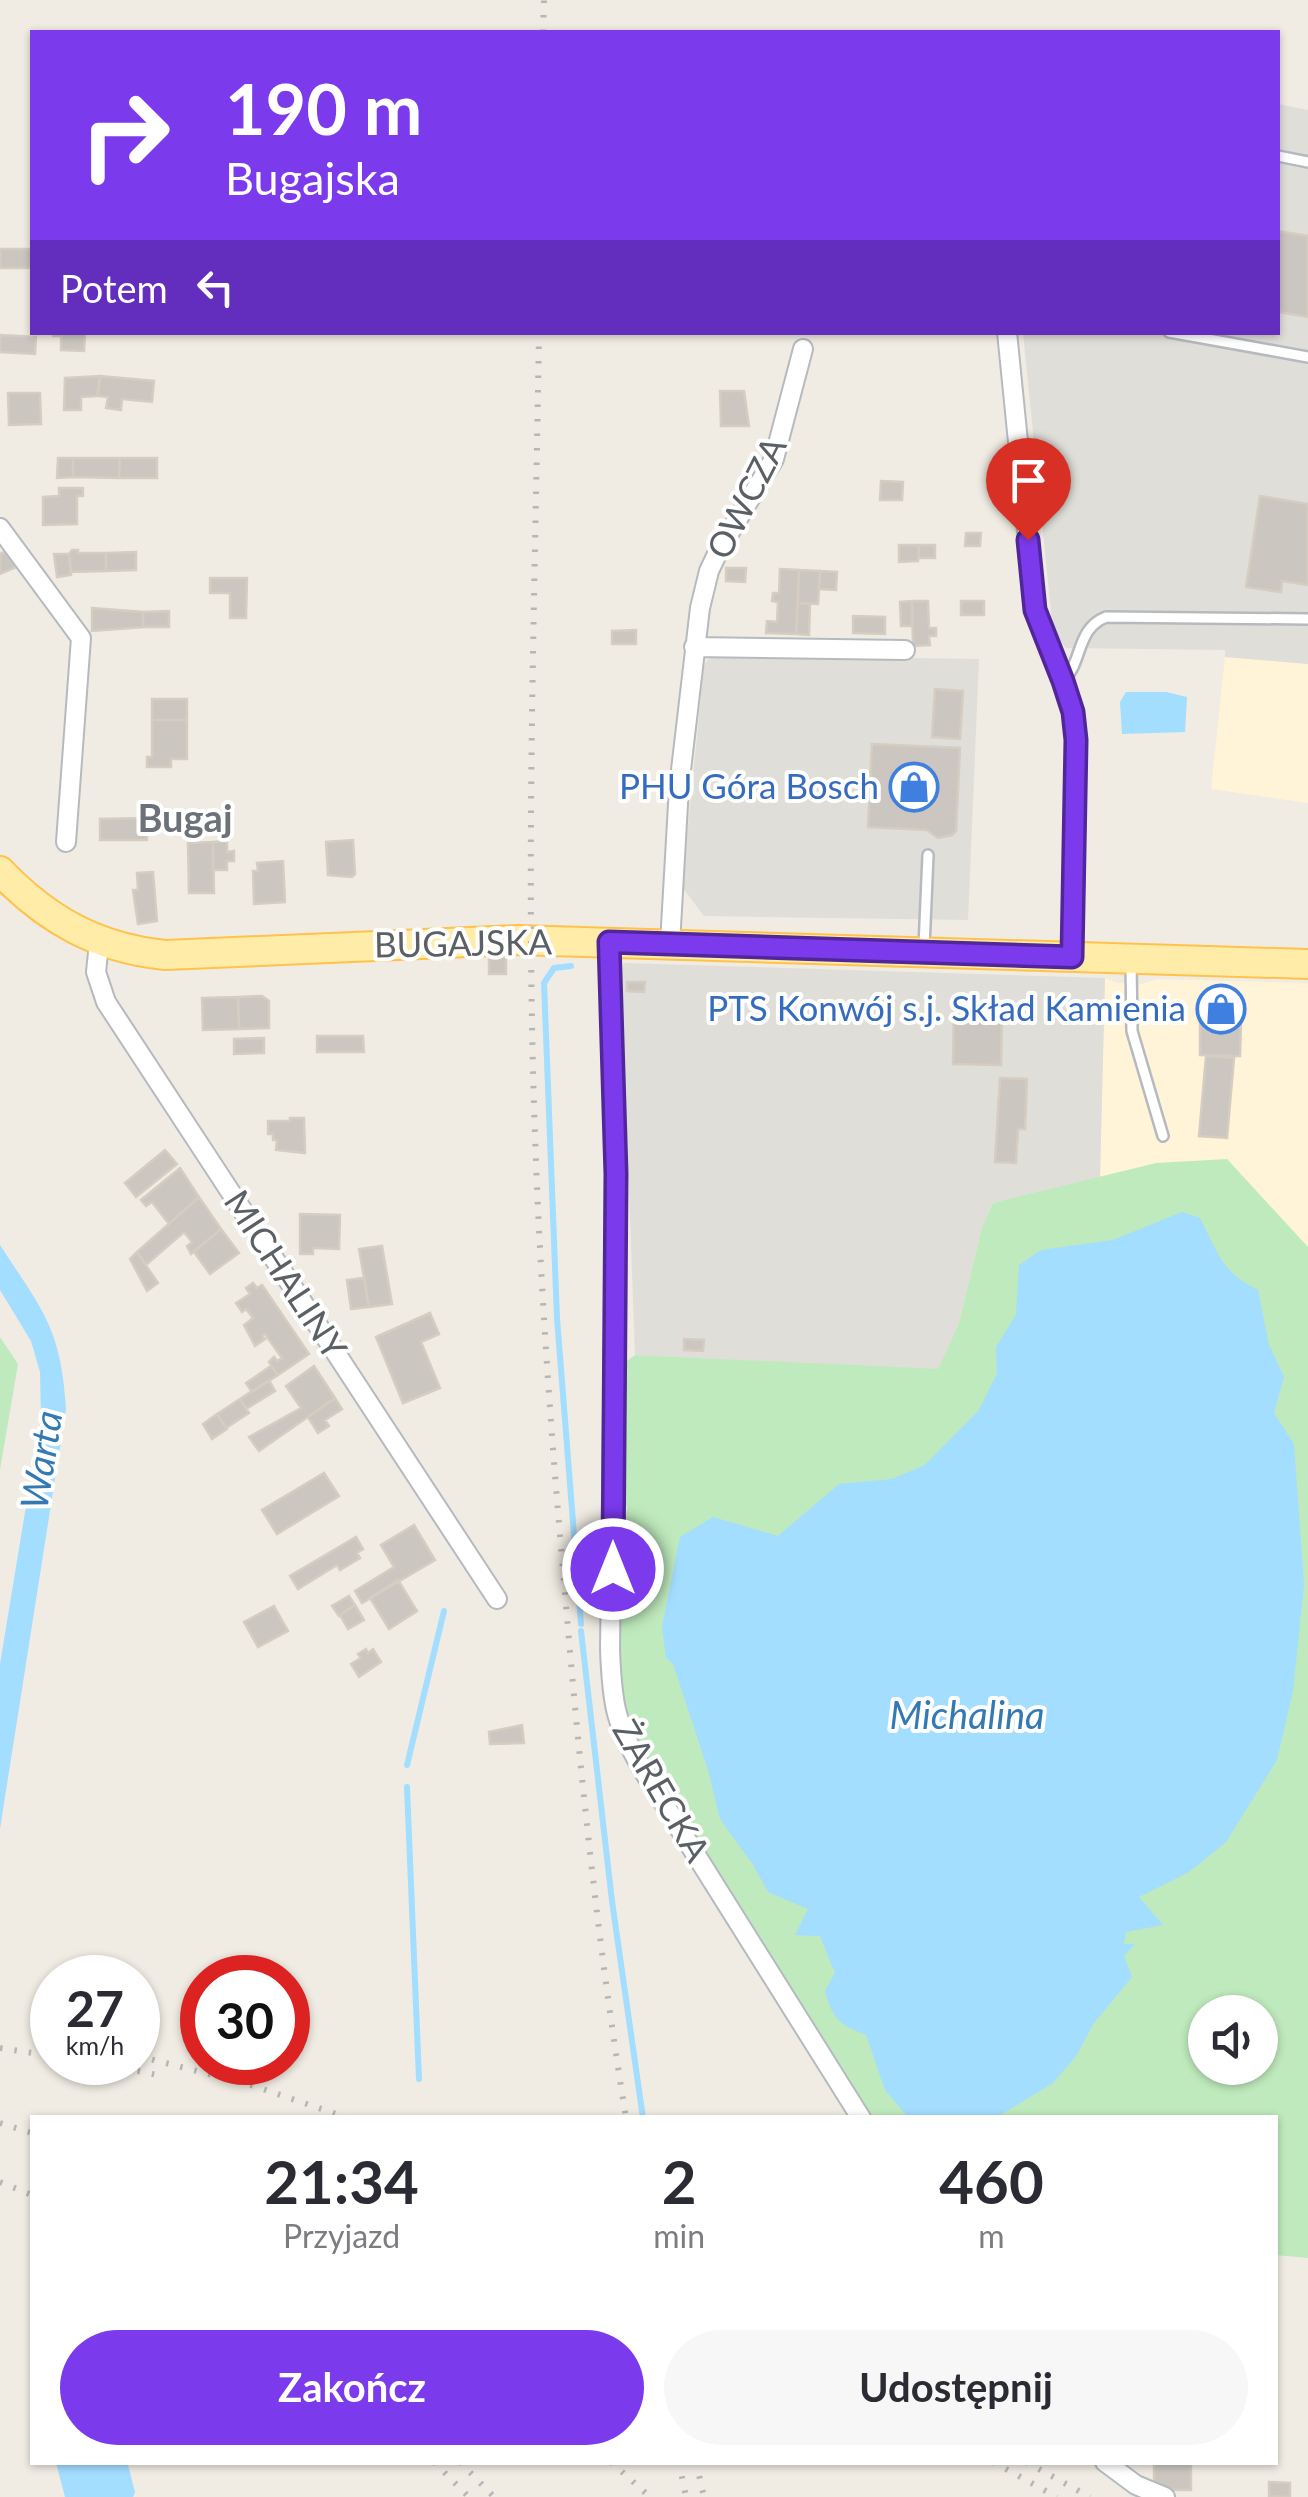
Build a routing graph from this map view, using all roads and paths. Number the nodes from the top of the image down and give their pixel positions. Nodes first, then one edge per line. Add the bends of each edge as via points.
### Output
1 (1280, 156) edge
2 (1308, 162) edge
3 (1007, 335) edge
4 (1186, 335) edge
5 (803, 348) dead end
6 (1308, 357) edge
7 (0, 528) edge
8 (1308, 619) edge
9 (694, 648) junction
10 (905, 650) dead end
11 (1063, 681) junction
12 (66, 842) dead end
13 (928, 854) dead end
14 (0, 871) edge
15 (99, 942) junction
16 (609, 942) junction
17 (670, 944) junction
18 (924, 953) junction
19 (1072, 957) junction
20 (1131, 959) junction
21 (1308, 964) edge
22 (1163, 1136) dead end
23 (498, 1599) dead end
24 (859, 2115) edge
25 (1109, 2465) edge
26 (1165, 2497) edge

1 - 2 lane
3 - 11 street via 1035,610
4 - 6 lane
5 - 9 street, OWCZA via 774,459 709,571
7 - 12 street via 81,638
8 - 11 lane via 1106,617 1090,627
9 - 10 street
9 - 17 street, OWCZA
11 - 19 street via 1076,740
13 - 18 lane
14 - 15 main road, BUGAJSKA via 46,913
15 - 16 main road, BUGAJSKA via 130,952 201,954 454,941
15 - 23 street, MICHALINY via 96,972 106,1002
16 - 17 main road, BUGAJSKA
16 - 24 street, ŻARECKA via 616,1174 612,1704 644,1772
17 - 18 main road, BUGAJSKA
18 - 19 main road, BUGAJSKA
19 - 20 main road, BUGAJSKA
20 - 21 main road, BUGAJSKA
20 - 22 lane via 1132,1031
25 - 26 street

